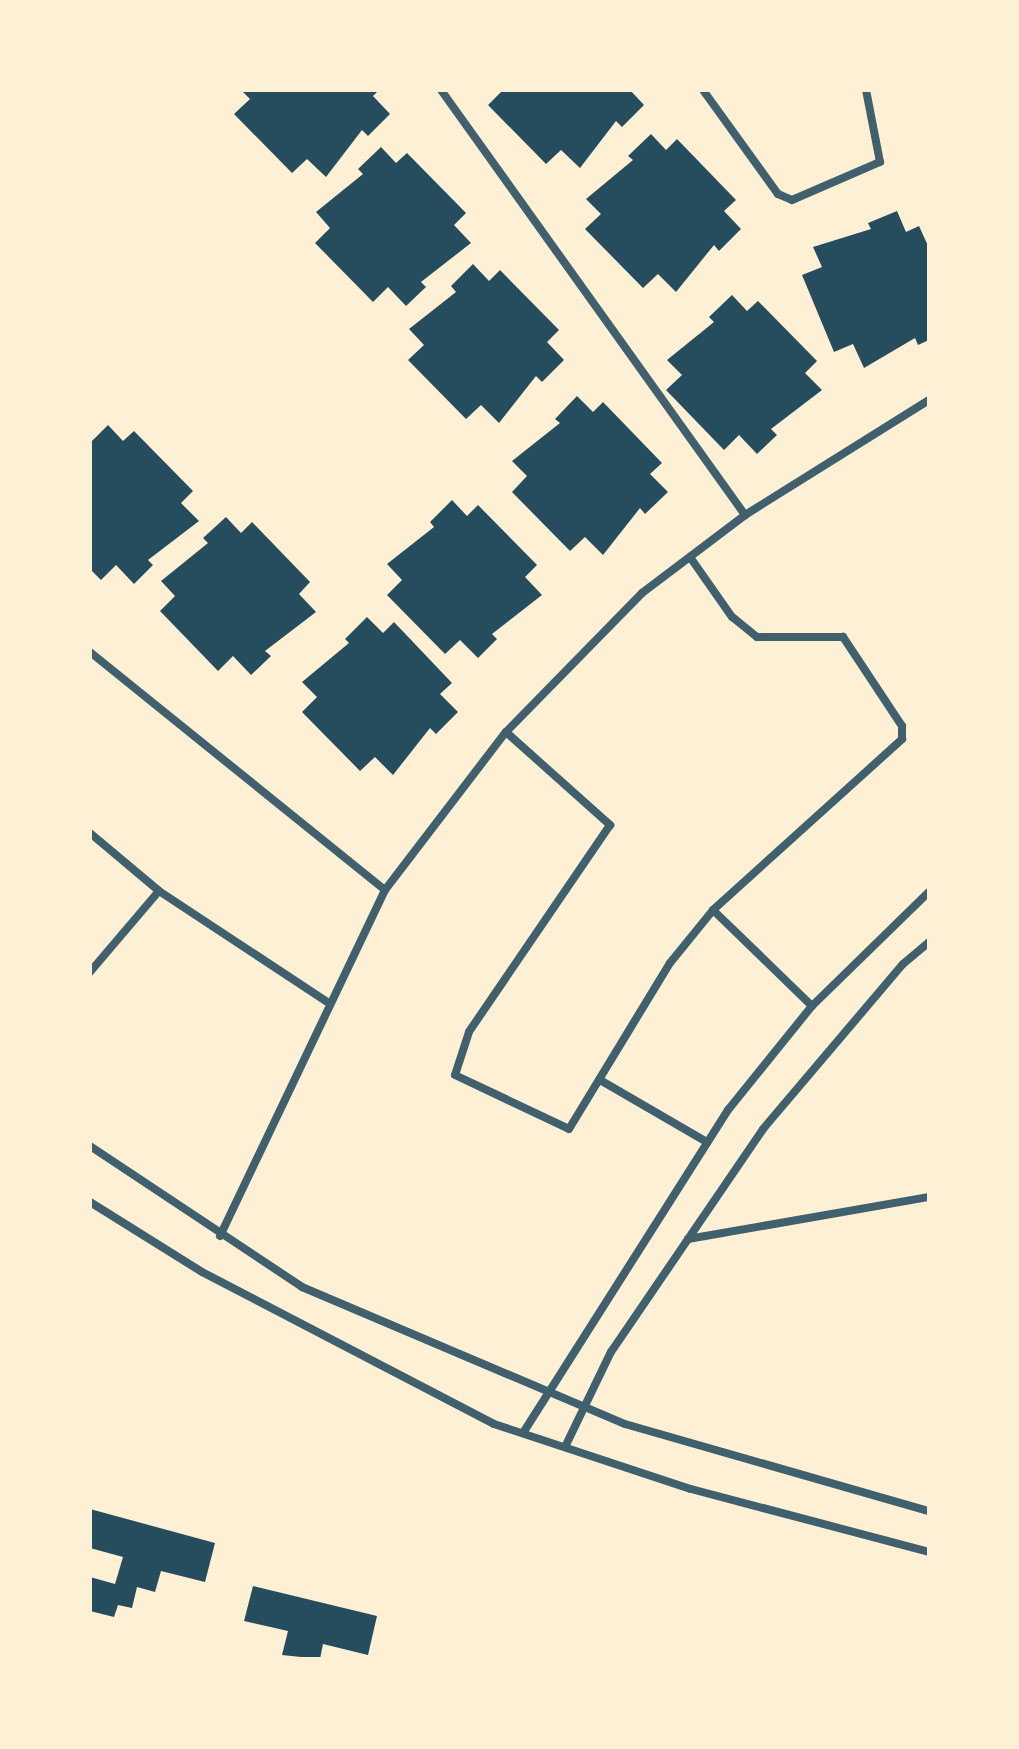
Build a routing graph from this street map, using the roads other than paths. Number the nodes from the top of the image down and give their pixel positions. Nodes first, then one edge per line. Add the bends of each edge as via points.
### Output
1 (441, 90) edge
2 (703, 90) edge
3 (866, 90) edge
4 (929, 400) edge
5 (745, 515) junction
6 (690, 557) junction
7 (90, 652) edge
8 (506, 732) junction
9 (90, 833) edge
10 (385, 890) junction
11 (159, 891) junction
12 (929, 892) edge
13 (713, 910) junction
14 (929, 942) edge
15 (90, 972) edge
16 (326, 1001) junction
17 (812, 1006) junction
18 (600, 1080) junction
19 (707, 1142) junction
20 (90, 1146) edge
21 (929, 1197) edge
22 (90, 1202) edge
23 (220, 1236) junction
24 (688, 1239) junction
25 (546, 1391) junction
26 (582, 1406) junction
27 (523, 1433) junction
28 (565, 1447) junction
29 (929, 1511) edge
30 (929, 1552) edge

1 - 5 street
2 - 3 street via 778,194 792,200 880,162
4 - 5 street
5 - 6 street
6 - 8 street via 642,593
6 - 13 street via 732,617 757,637 843,637 902,726 898,748
7 - 10 street
8 - 10 street
8 - 18 street via 610,825 469,1032 455,1075 565,1130
9 - 11 street
10 - 16 street
11 - 15 street
11 - 16 street
12 - 17 street
13 - 17 street
13 - 18 street via 670,963
14 - 24 street via 903,964 763,1129
16 - 23 street
17 - 19 street
18 - 19 street
19 - 25 street
20 - 23 street
21 - 24 street
22 - 27 street via 202,1272
23 - 25 street via 302,1287
24 - 26 street
25 - 26 street
25 - 27 street
26 - 28 street
26 - 29 street
27 - 28 street
28 - 30 street

